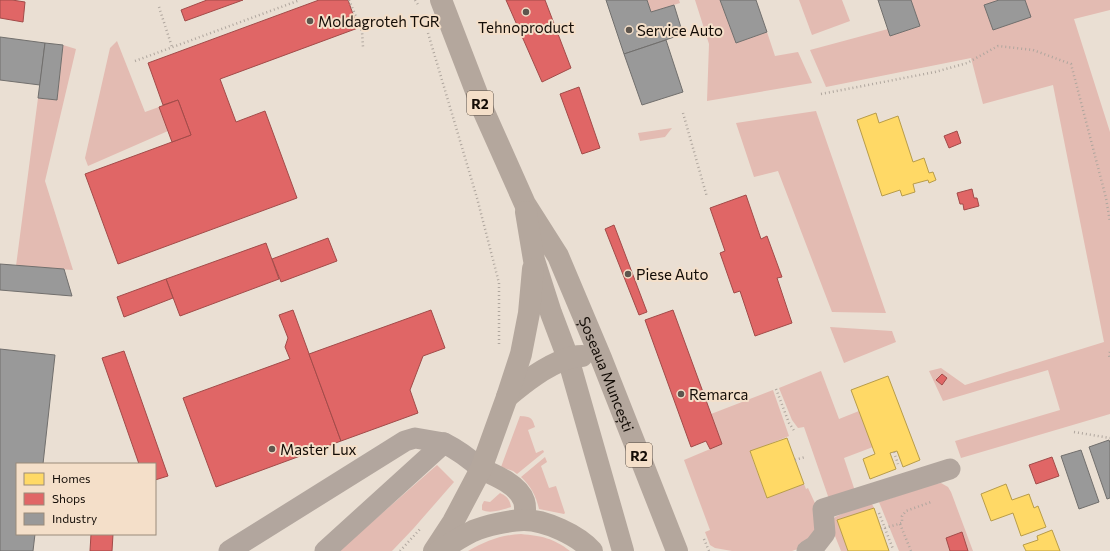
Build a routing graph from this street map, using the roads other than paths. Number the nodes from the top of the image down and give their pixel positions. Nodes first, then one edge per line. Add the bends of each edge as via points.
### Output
1 (441, 0) edge
2 (525, 204) junction
3 (534, 260) junction
4 (568, 358) junction
5 (601, 358) junction
6 (507, 397) junction
7 (444, 443) junction
8 (481, 469) junction
9 (950, 469) dead end
10 (524, 520) junction
11 (229, 551) edge
12 (325, 551) edge
13 (434, 551) edge
14 (439, 551) edge
15 (592, 551) edge
16 (623, 551) edge
17 (677, 551) edge
18 (807, 551) edge

1 - 2 main road, Șoseaua Muncești / R2 via 484,112
2 - 3 main road, Șoseaua Muncești / R2
2 - 5 main road, Șoseaua Muncești / R2 via 558,256
3 - 4 main road, Șoseaua Muncești / R2
3 - 6 main road via 529,313 521,354
4 - 5 main road
4 - 6 main road via 541,371
4 - 16 main road, Șoseaua Muncești / R2
5 - 17 main road, Șoseaua Muncești / R2
6 - 8 main road
7 - 8 lane via 468,457
7 - 11 lane via 415,438 405,440
7 - 12 lane
8 - 10 main road via 507,482 518,491 524,500
8 - 13 main road via 467,498
9 - 18 lane via 824,509 825,533 815,546
10 - 14 main road via 500,523 474,531
10 - 15 main road via 566,532

